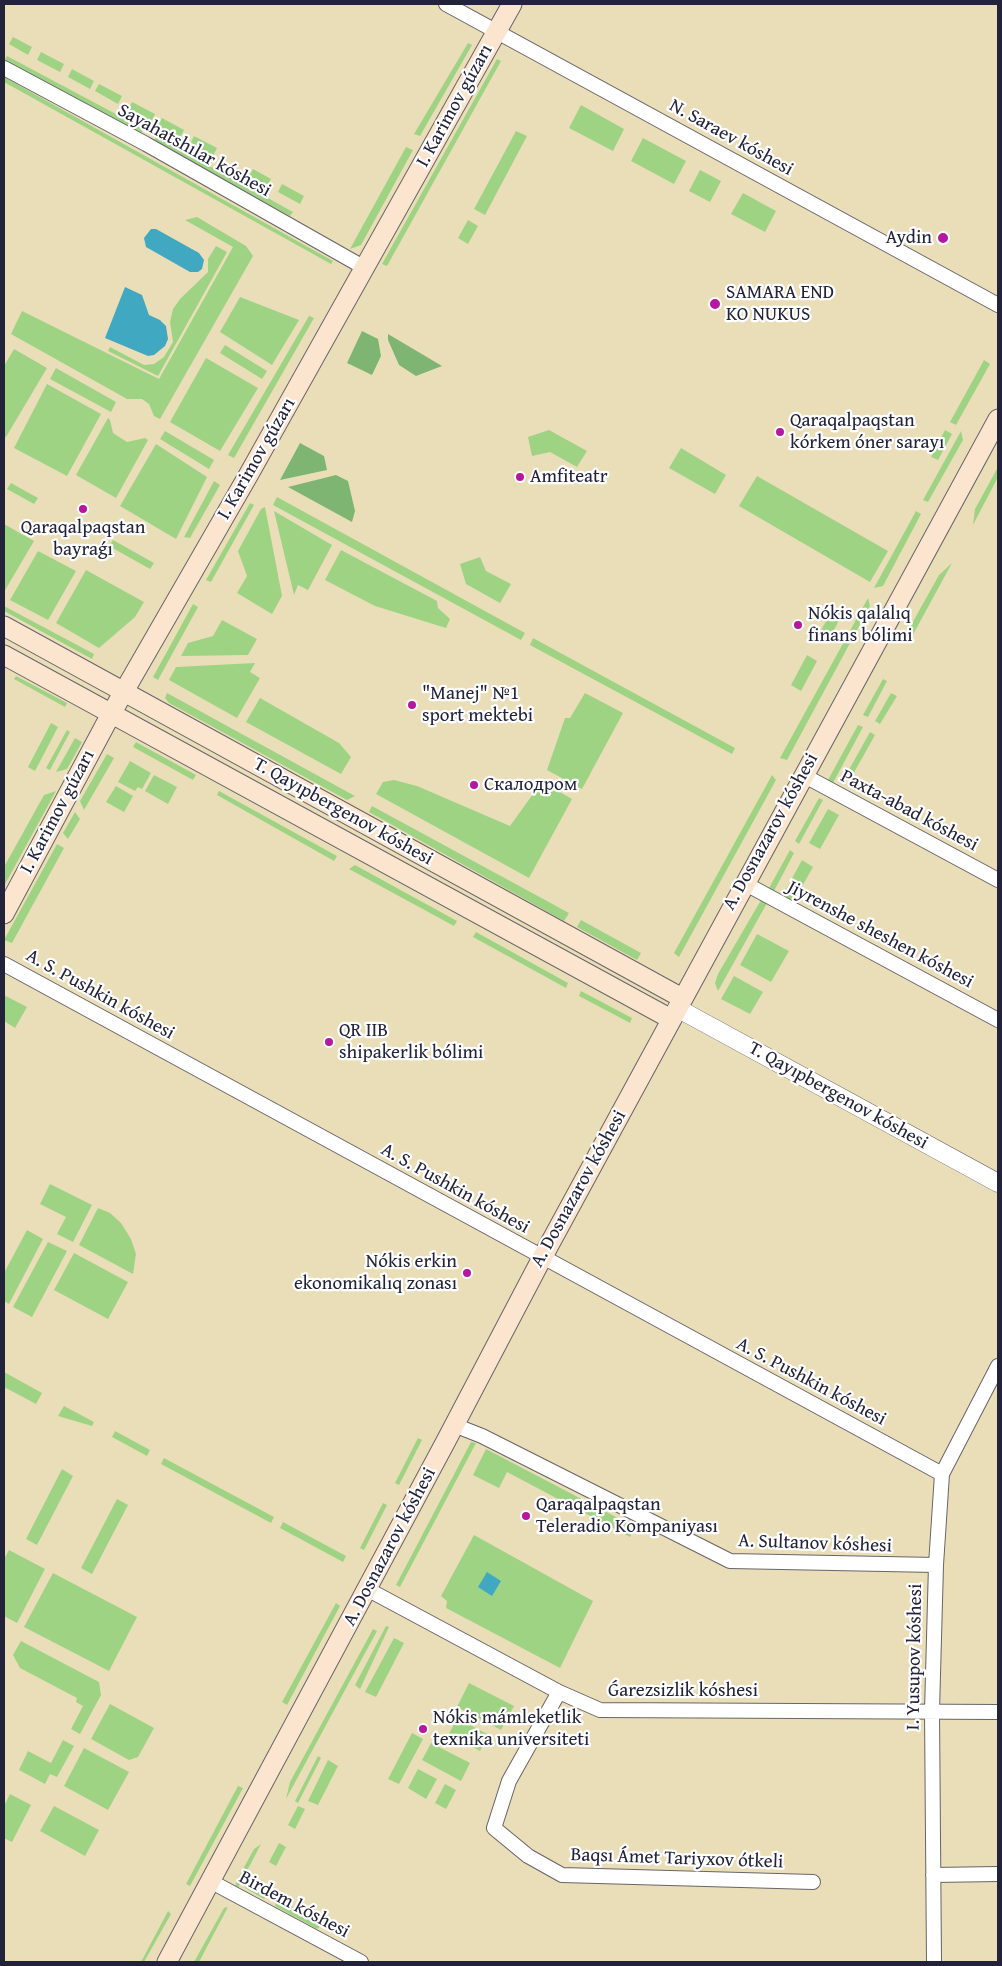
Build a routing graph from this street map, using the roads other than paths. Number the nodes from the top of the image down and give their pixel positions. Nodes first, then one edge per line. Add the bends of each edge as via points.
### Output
1 (446, 4) edge
2 (512, 4) edge
3 (497, 31) junction
4 (4, 68) edge
5 (365, 268) junction
6 (998, 305) edge
7 (998, 419) edge
8 (4, 626) edge
9 (4, 655) edge
10 (123, 692) junction
11 (111, 714) junction
12 (803, 775) junction
13 (998, 880) edge
14 (744, 883) junction
15 (4, 914) edge
16 (4, 964) edge
17 (677, 1009) junction
18 (998, 1020) edge
19 (998, 1183) edge
20 (542, 1258) junction
21 (998, 1366) edge
22 (454, 1426) junction
23 (942, 1474) junction
24 (936, 1565) junction
25 (367, 1589) junction
26 (559, 1692) junction
27 (932, 1711) junction
28 (998, 1712) edge
29 (998, 1874) edge
30 (933, 1875) junction
31 (210, 1881) junction
32 (813, 1882) dead end
33 (167, 1962) edge
34 (361, 1962) edge
35 (934, 1962) edge

1 - 3 street, N. Saraev kóshesi
2 - 3 main road, I. Karimov gúzarı
3 - 5 main road, I. Karimov gúzarı
3 - 6 street, N. Saraev kóshesi
4 - 5 street, Sayahatshılar kóshesi
5 - 10 main road, I. Karimov gúzarı
7 - 12 main road, A. Dosnazarov kóshesi
8 - 10 main road, T. Qayıpbergenov kóshesi
9 - 11 main road, T. Qayıpbergenov kóshesi
10 - 11 main road, I. Karimov gúzarı
10 - 17 main road, T. Qayıpbergenov kóshesi
11 - 15 main road, I. Karimov gúzarı
11 - 17 main road, T. Qayıpbergenov kóshesi
12 - 13 street, Paxta-abad kóshesi
12 - 14 main road, A. Dosnazarov kóshesi
14 - 17 main road, A. Dosnazarov kóshesi
14 - 18 street, Jiyrenshe sheshen kóshesi
16 - 20 street, A. S. Pushkin kóshesi
17 - 19 street, T. Qayıpbergenov kóshesi
17 - 20 main road, A. Dosnazarov kóshesi
20 - 22 main road, A. Dosnazarov kóshesi
20 - 23 street, A. S. Pushkin kóshesi
21 - 23 street, I. Yusupov kóshesi
22 - 24 street, A. Sultanov kóshesi via 482,1436 730,1561
22 - 25 main road, A. Dosnazarov kóshesi
23 - 24 street, I. Yusupov kóshesi
24 - 27 street, I. Yusupov kóshesi
25 - 26 street, Ǵarezsizlik kóshesi
25 - 31 main road, A. Dosnazarov kóshesi
26 - 27 street, Ǵarezsizlik kóshesi via 600,1710
26 - 32 street, Baqsı Ámet Tariyxov ótkeli via 509,1781 494,1828 528,1856 562,1875
27 - 28 street, Ǵarezsizlik kóshesi
27 - 30 street, I. Yusupov kóshesi
29 - 30 street
30 - 35 street, I. Yusupov kóshesi
31 - 33 main road, A. Dosnazarov kóshesi
31 - 34 street, Birdem kóshesi

